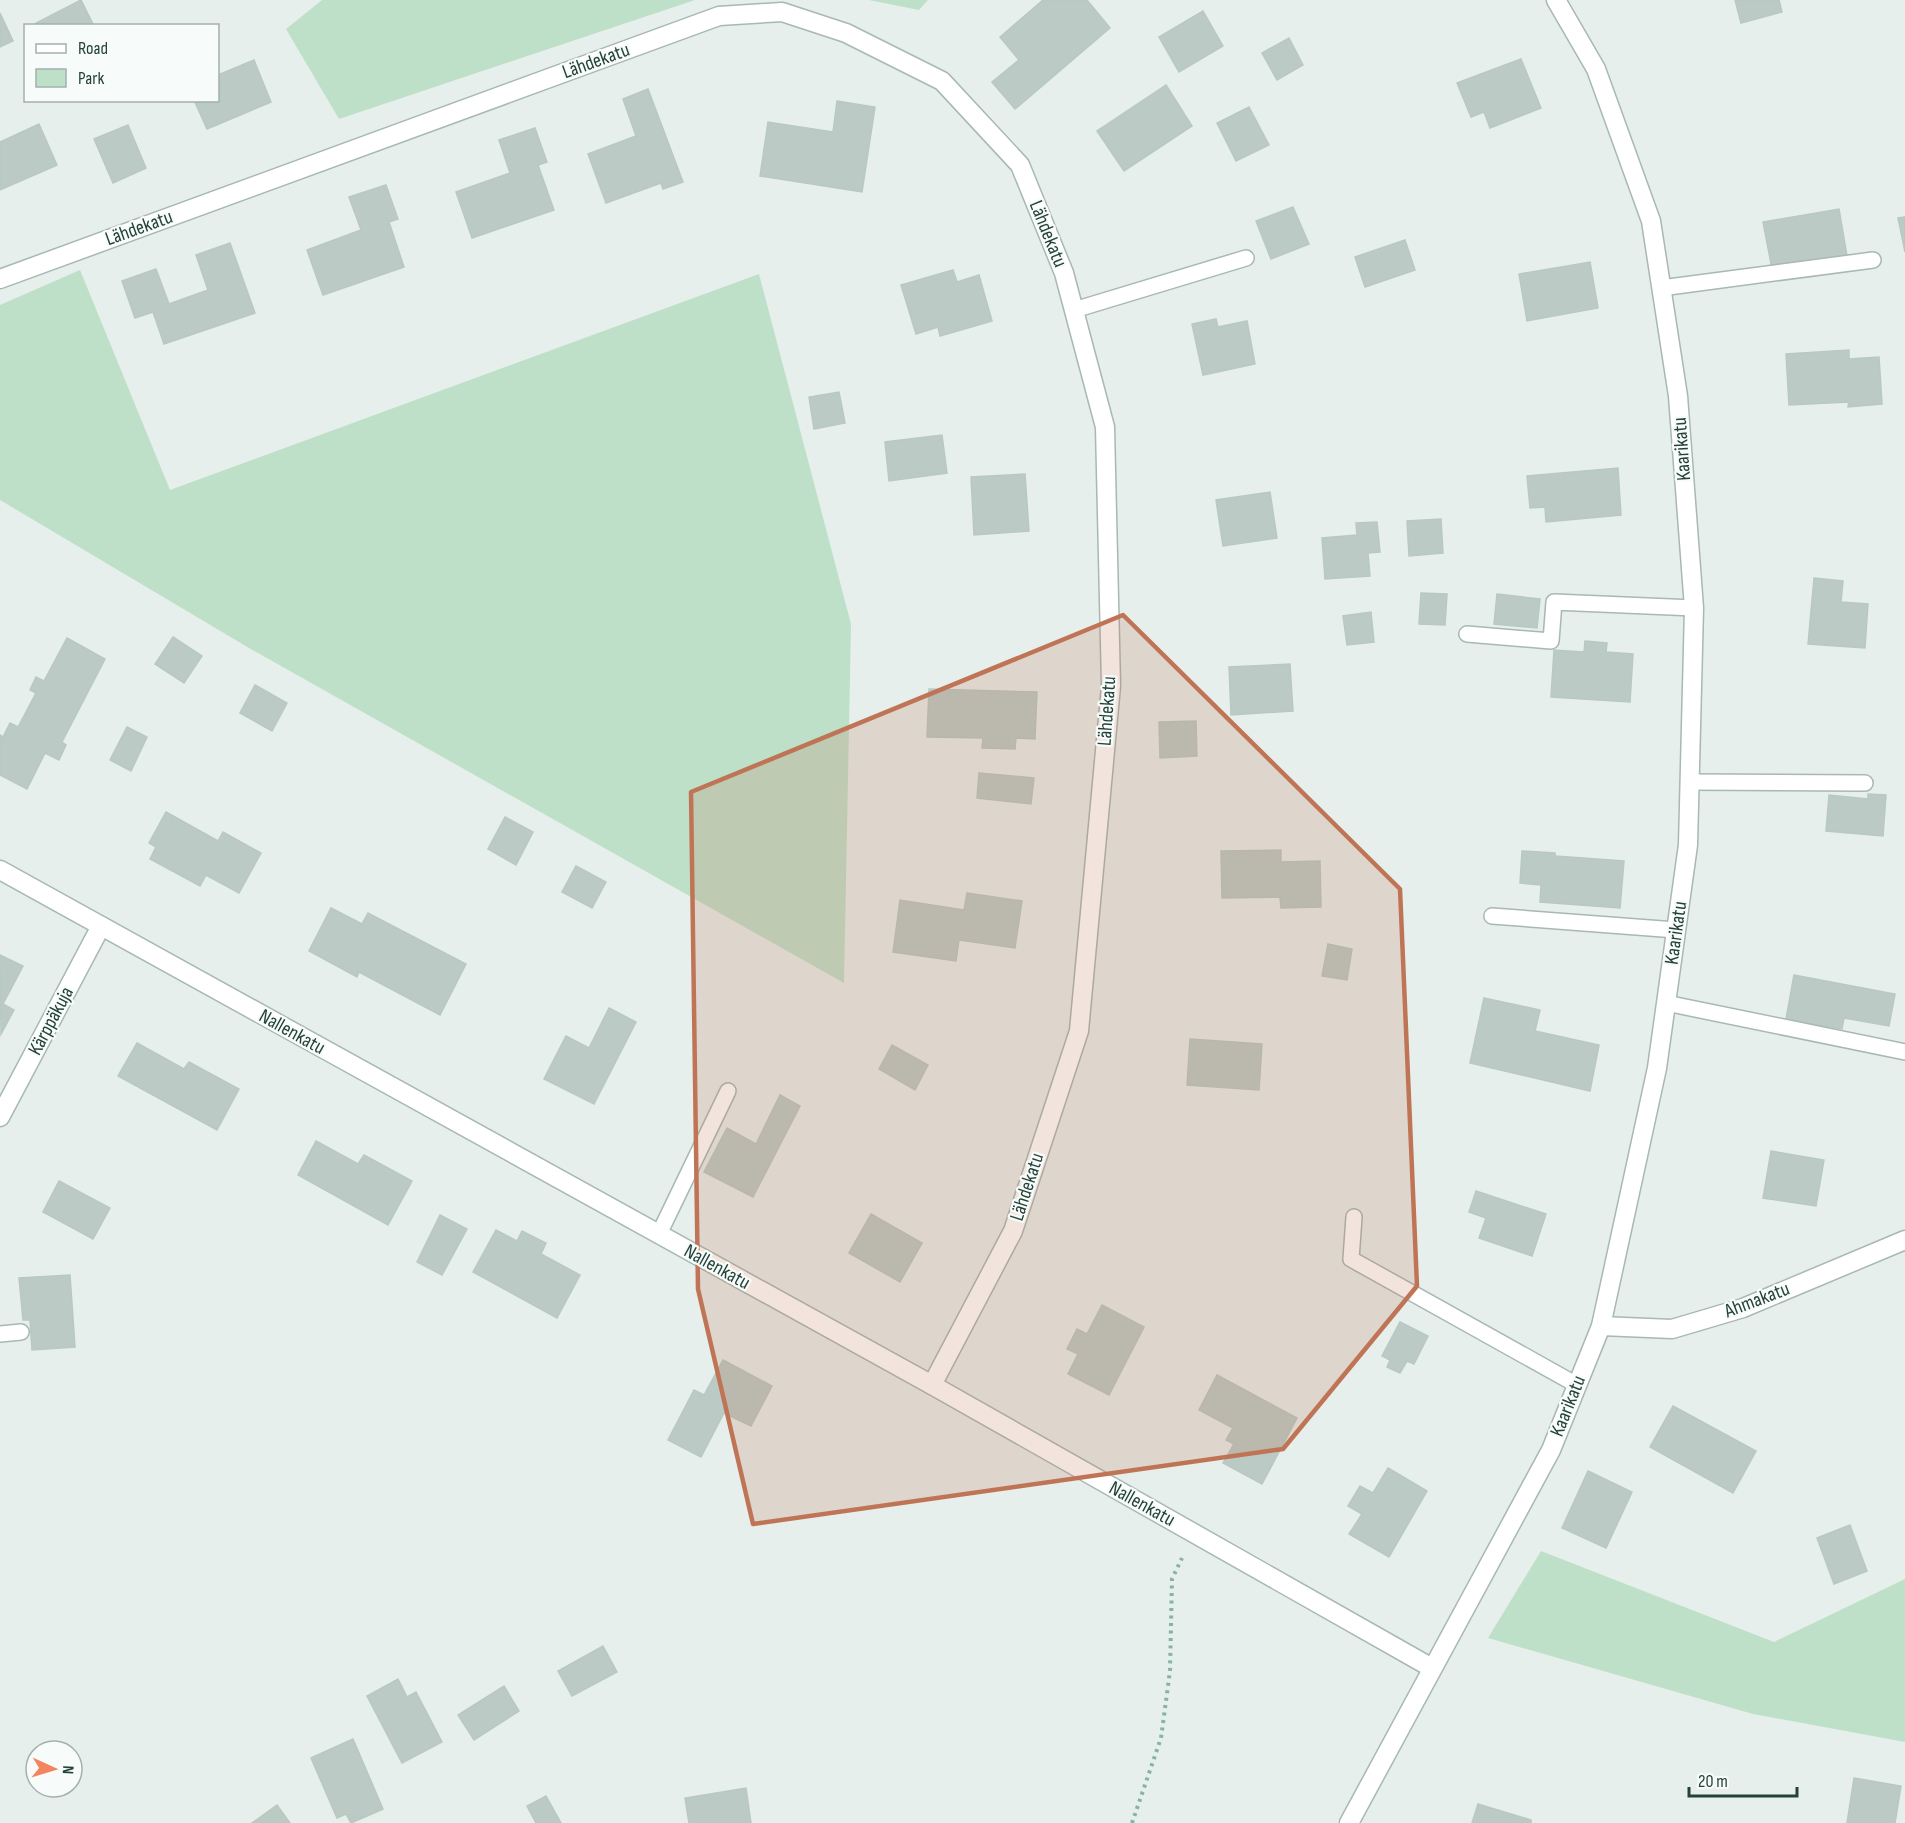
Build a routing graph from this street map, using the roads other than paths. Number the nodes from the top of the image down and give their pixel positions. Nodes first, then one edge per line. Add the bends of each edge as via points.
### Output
1 (1556, 0) edge
2 (1246, 258) dead end
3 (1873, 260) dead end
4 (0, 279) edge
5 (1661, 288) junction
6 (1074, 310) junction
7 (1694, 608) junction
8 (1467, 634) dead end
9 (1689, 782) junction
10 (1865, 783) dead end
11 (0, 870) edge
12 (1492, 916) dead end
13 (101, 926) junction
14 (1676, 930) junction
15 (1666, 1003) junction
16 (1905, 1052) edge
17 (728, 1091) dead end
18 (0, 1117) edge
19 (1354, 1216) dead end
20 (659, 1234) junction
21 (1905, 1240) edge
22 (1601, 1326) junction
23 (21, 1332) dead end
24 (0, 1334) edge
25 (932, 1385) junction
26 (1577, 1385) junction
27 (1432, 1668) junction
28 (1350, 1823) edge

1 - 5 street, Kaarikatu via 1596,69 1650,221
2 - 6 lane
3 - 5 lane
4 - 6 street, Lähdekatu via 719,16 782,12 846,33 942,81 1020,165 1064,273
5 - 7 street, Kaarikatu via 1678,396
6 - 25 street, Lähdekatu via 1105,427 1111,686 1079,1031 1013,1231
7 - 8 lane via 1554,602 1551,641
7 - 9 street, Kaarikatu
9 - 10 lane
9 - 14 street, Kaarikatu via 1688,845
11 - 13 street, Nallenkatu
12 - 14 lane
13 - 18 street, Kärppäkuja
13 - 20 street, Nallenkatu
14 - 15 street, Kaarikatu
15 - 16 lane
15 - 22 street, Kaarikatu via 1657,1068
17 - 20 lane
19 - 26 lane via 1351,1259
20 - 25 street, Nallenkatu
21 - 22 street, Ahmakatu via 1743,1308 1672,1329
22 - 26 street, Kaarikatu
23 - 24 lane
25 - 27 street, Nallenkatu
26 - 27 street, Kaarikatu via 1551,1450
27 - 28 street, Kaarikatu

